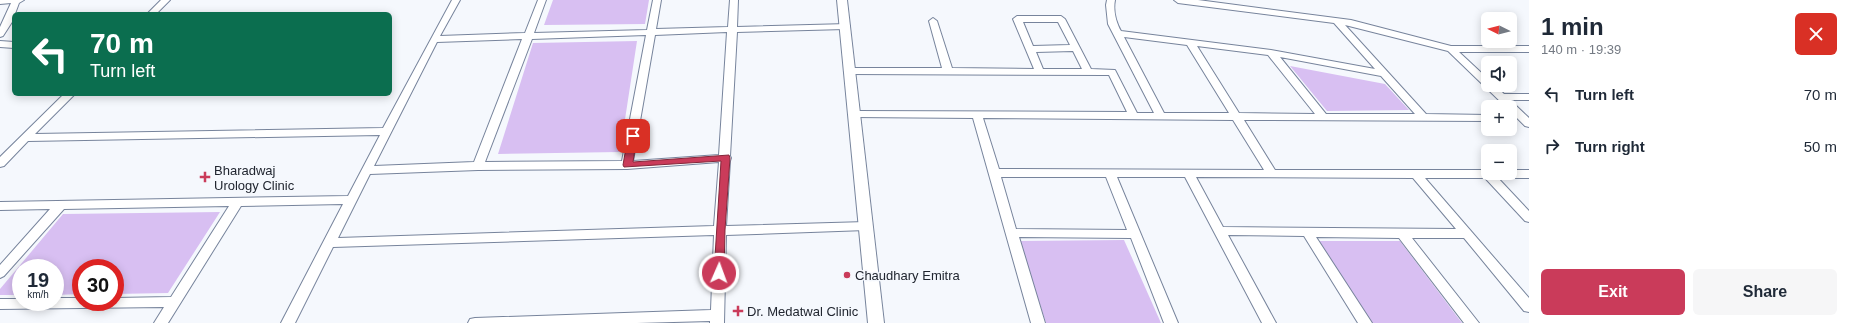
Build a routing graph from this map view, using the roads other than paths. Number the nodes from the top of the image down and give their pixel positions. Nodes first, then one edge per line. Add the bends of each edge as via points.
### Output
1 (16, 0) edge
2 (20, 0) edge
3 (166, 0) edge
4 (456, 0) edge
5 (542, 0) edge
6 (657, 0) edge
7 (734, 0) edge
8 (842, 0) edge
9 (1111, 0) edge
10 (1178, 0) edge
11 (0, 1) edge
12 (153, 12) edge
13 (934, 21) dead end
14 (1337, 21) junction
15 (845, 26) junction
16 (732, 30) junction
17 (651, 32) junction
18 (1118, 33) junction
19 (0, 34) edge
20 (528, 36) junction
21 (434, 39) junction
22 (1190, 42) junction
23 (0, 44) edge
24 (12, 45) edge
25 (1076, 48) junction
26 (1030, 49) junction
27 (1451, 49) junction
28 (1529, 49) edge
29 (1271, 53) junction
30 (850, 71) junction
31 (948, 71) junction
32 (1040, 72) junction
33 (1088, 72) junction
34 (1385, 74) junction
35 (1481, 78) edge
36 (1496, 92) edge
37 (68, 96) edge
38 (1502, 97) junction
39 (1529, 97) edge
40 (854, 114) junction
41 (977, 114) junction
42 (1134, 116) junction
43 (1161, 116) junction
44 (1236, 117) junction
45 (1323, 117) junction
46 (1424, 118) junction
47 (1481, 118) edge
48 (1526, 121) edge
49 (386, 131) junction
50 (25, 138) junction
51 (726, 158) junction
52 (0, 163) edge
53 (627, 165) junction
54 (478, 166) junction
55 (366, 170) junction
56 (994, 174) junction
57 (1110, 174) junction
58 (1189, 174) junction
59 (1272, 174) junction
60 (1416, 174) junction
61 (1481, 174) edge
62 (1517, 174) edge
63 (1529, 174) edge
64 (1494, 180) edge
65 (351, 200) junction
66 (238, 202) junction
67 (61, 205) junction
68 (0, 206) edge
69 (1529, 218) edge
70 (866, 226) junction
71 (720, 230) junction
72 (1220, 232) junction
73 (1307, 232) junction
74 (1012, 233) junction
75 (1402, 233) junction
76 (1135, 234) junction
77 (1467, 234) junction
78 (329, 244) junction
79 (0, 272) edge
80 (175, 302) junction
81 (0, 304) edge
82 (1529, 307) edge
83 (718, 319) edge
84 (588, 321) edge
85 (161, 323) edge
86 (288, 323) edge
87 (475, 323) edge
88 (876, 323) edge
89 (1038, 323) edge
90 (1171, 323) edge
91 (1269, 323) edge
92 (1365, 323) edge
93 (1472, 323) edge

1 - 2 street
1 - 11 street
1 - 19 street via 8,22
3 - 12 street
4 - 21 street
5 - 20 street
6 - 17 street
7 - 16 street
8 - 15 street
9 - 18 street via 1113,24
10 - 14 street
13 - 31 street
14 - 27 street
14 - 34 street
15 - 16 street
15 - 30 street
16 - 17 street
16 - 51 street
17 - 20 street
17 - 53 street
18 - 22 street
18 - 43 street
20 - 21 street
20 - 54 street
21 - 49 street
22 - 29 street
22 - 44 street
23 - 24 street
25 - 26 street
25 - 26 street via 1061,19 1017,19
25 - 33 street
26 - 32 street
27 - 28 street
27 - 35 street
29 - 34 street
29 - 45 street
30 - 31 street
30 - 40 street
31 - 32 street
32 - 33 street
33 - 42 street via 1112,72
34 - 46 street
36 - 38 street
37 - 50 street
38 - 39 street
38 - 48 street
40 - 41 street
40 - 70 street
41 - 42 street
41 - 56 street
42 - 43 street
43 - 44 street
44 - 45 street
44 - 59 street
45 - 46 street
46 - 47 street
49 - 50 street
49 - 55 street
50 - 52 street
51 - 53 street
51 - 71 street
53 - 54 street
54 - 55 street
55 - 65 street
56 - 57 street
56 - 74 street
57 - 58 street
57 - 76 street
58 - 59 street
58 - 72 street
59 - 60 street
60 - 61 street
60 - 77 street
62 - 63 street
64 - 69 street
65 - 66 street
65 - 78 street
66 - 67 street
66 - 80 street
67 - 68 street
67 - 79 street
70 - 71 street
70 - 88 street
71 - 78 street
71 - 83 street
72 - 73 street
72 - 91 street
73 - 75 street
73 - 92 street
74 - 76 street
74 - 89 street
75 - 77 street
75 - 93 street
76 - 90 street
77 - 82 street
78 - 86 street
80 - 81 street
80 - 85 street
83 - 84 street
84 - 87 street

